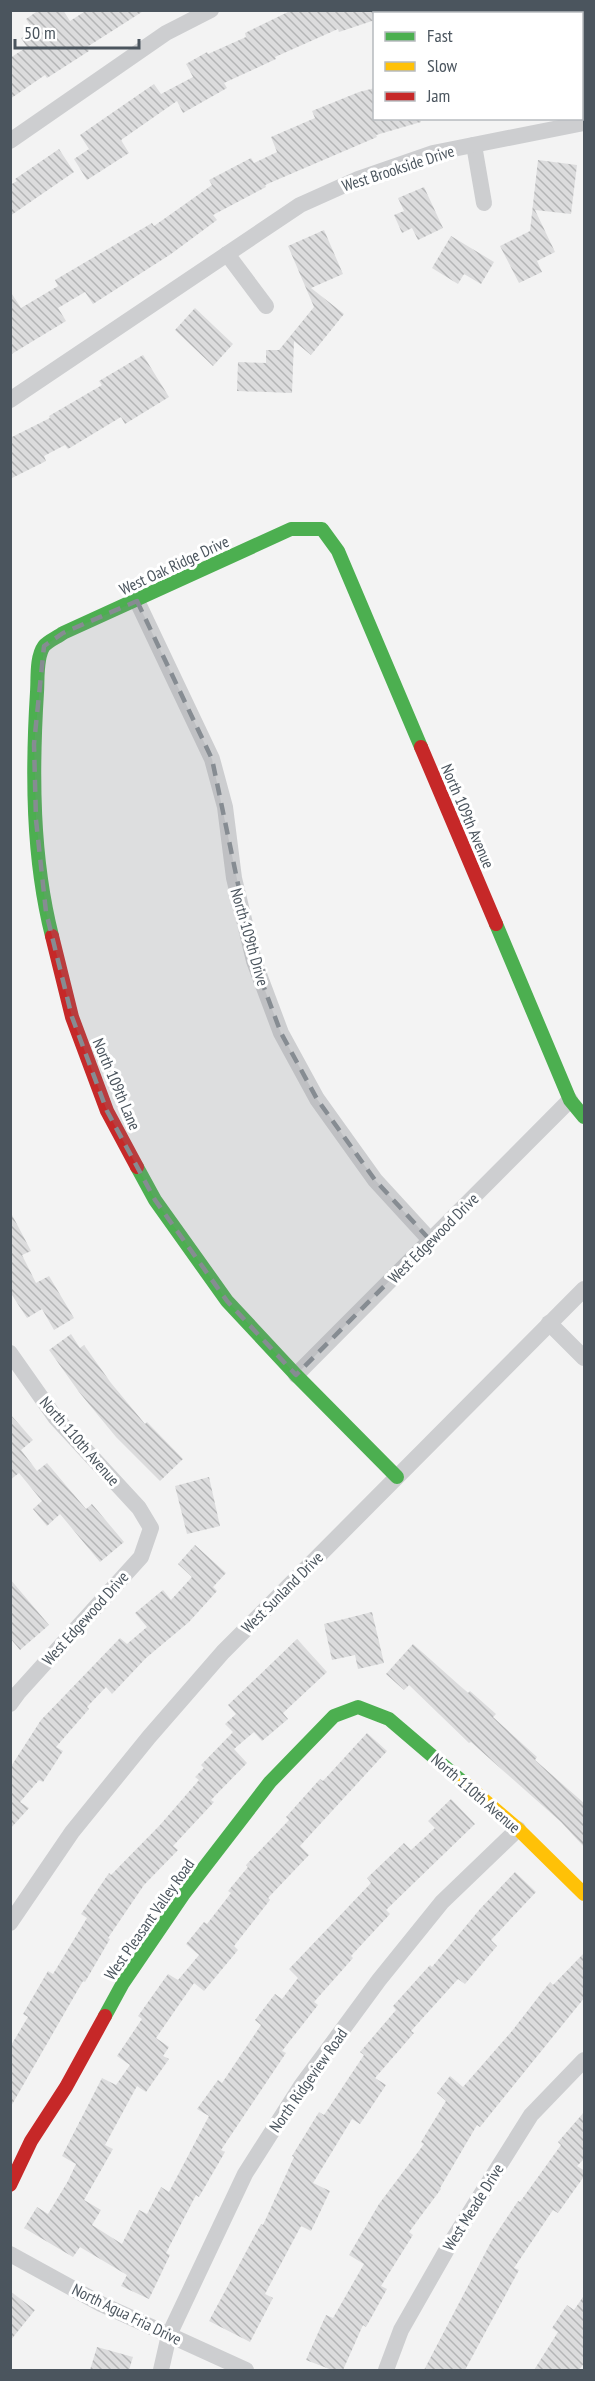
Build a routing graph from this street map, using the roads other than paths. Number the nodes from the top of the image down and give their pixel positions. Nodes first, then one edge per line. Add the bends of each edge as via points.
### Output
1 (211, 10) edge
2 (585, 123) edge
3 (10, 141) edge
4 (474, 146) junction
5 (484, 203) dead end
6 (227, 254) junction
7 (266, 306) dead end
8 (10, 400) edge
9 (322, 529) joint
10 (138, 601) junction
11 (44, 646) joint
12 (570, 1100) junction
13 (585, 1117) edge
14 (430, 1240) junction
15 (585, 1289) edge
16 (549, 1323) junction
17 (10, 1353) edge
18 (585, 1358) edge
19 (296, 1375) junction
20 (397, 1477) junction
21 (151, 1528) joint
22 (13, 1694) edge
23 (358, 1707) joint
24 (518, 1829) junction
25 (585, 1894) edge
26 (10, 1923) edge
27 (585, 2060) edge
28 (10, 2185) edge
29 (10, 2254) edge
30 (169, 2335) junction
31 (160, 2370) edge
32 (246, 2370) edge
33 (386, 2370) edge

1 - 3 street via 166,33
2 - 4 street, West Brookside Drive
4 - 5 street
4 - 6 street, West Brookside Drive via 433,153 358,179 300,205
6 - 7 street
6 - 8 street, West Brookside Drive
9 - 10 street, West Oak Ridge Drive via 291,529
9 - 12 street, North 109th Avenue via 338,551
10 - 11 street, West Oak Ridge Drive via 63,633
10 - 14 street, North 109th Drive via 212,759 254,961 281,1033 317,1099 375,1180
11 - 19 street, North 109th Lane via 39,663 34,744 36,820 46,912 72,1017 107,1111 155,1200 227,1300
12 - 13 street, North 109th Avenue
12 - 14 street, West Edgewood Drive
14 - 19 street, West Edgewood Drive
15 - 16 street, West Sunland Drive
16 - 18 street
16 - 20 street, West Sunland Drive
17 - 21 street, North 110th Avenue via 55,1417 139,1508
19 - 20 street, North 109th Lane
20 - 26 street, West Sunland Drive via 223,1652 72,1832
21 - 22 street, West Edgewood Drive via 141,1557
23 - 24 street, North 110th Avenue via 389,1719
23 - 28 street, West Pleasant Valley Road via 334,1716 270,1782 183,1894 123,1983 66,2087 31,2141
24 - 25 street, North 110th Avenue
24 - 30 street, North Ridgeview Road via 442,1902 301,2086 244,2174
27 - 33 street, West Meade Drive via 531,2115 401,2330
29 - 30 street, North Agua Fria Drive via 100,2304
30 - 31 street, North Ridgeview Road
30 - 32 street, North Agua Fria Drive

